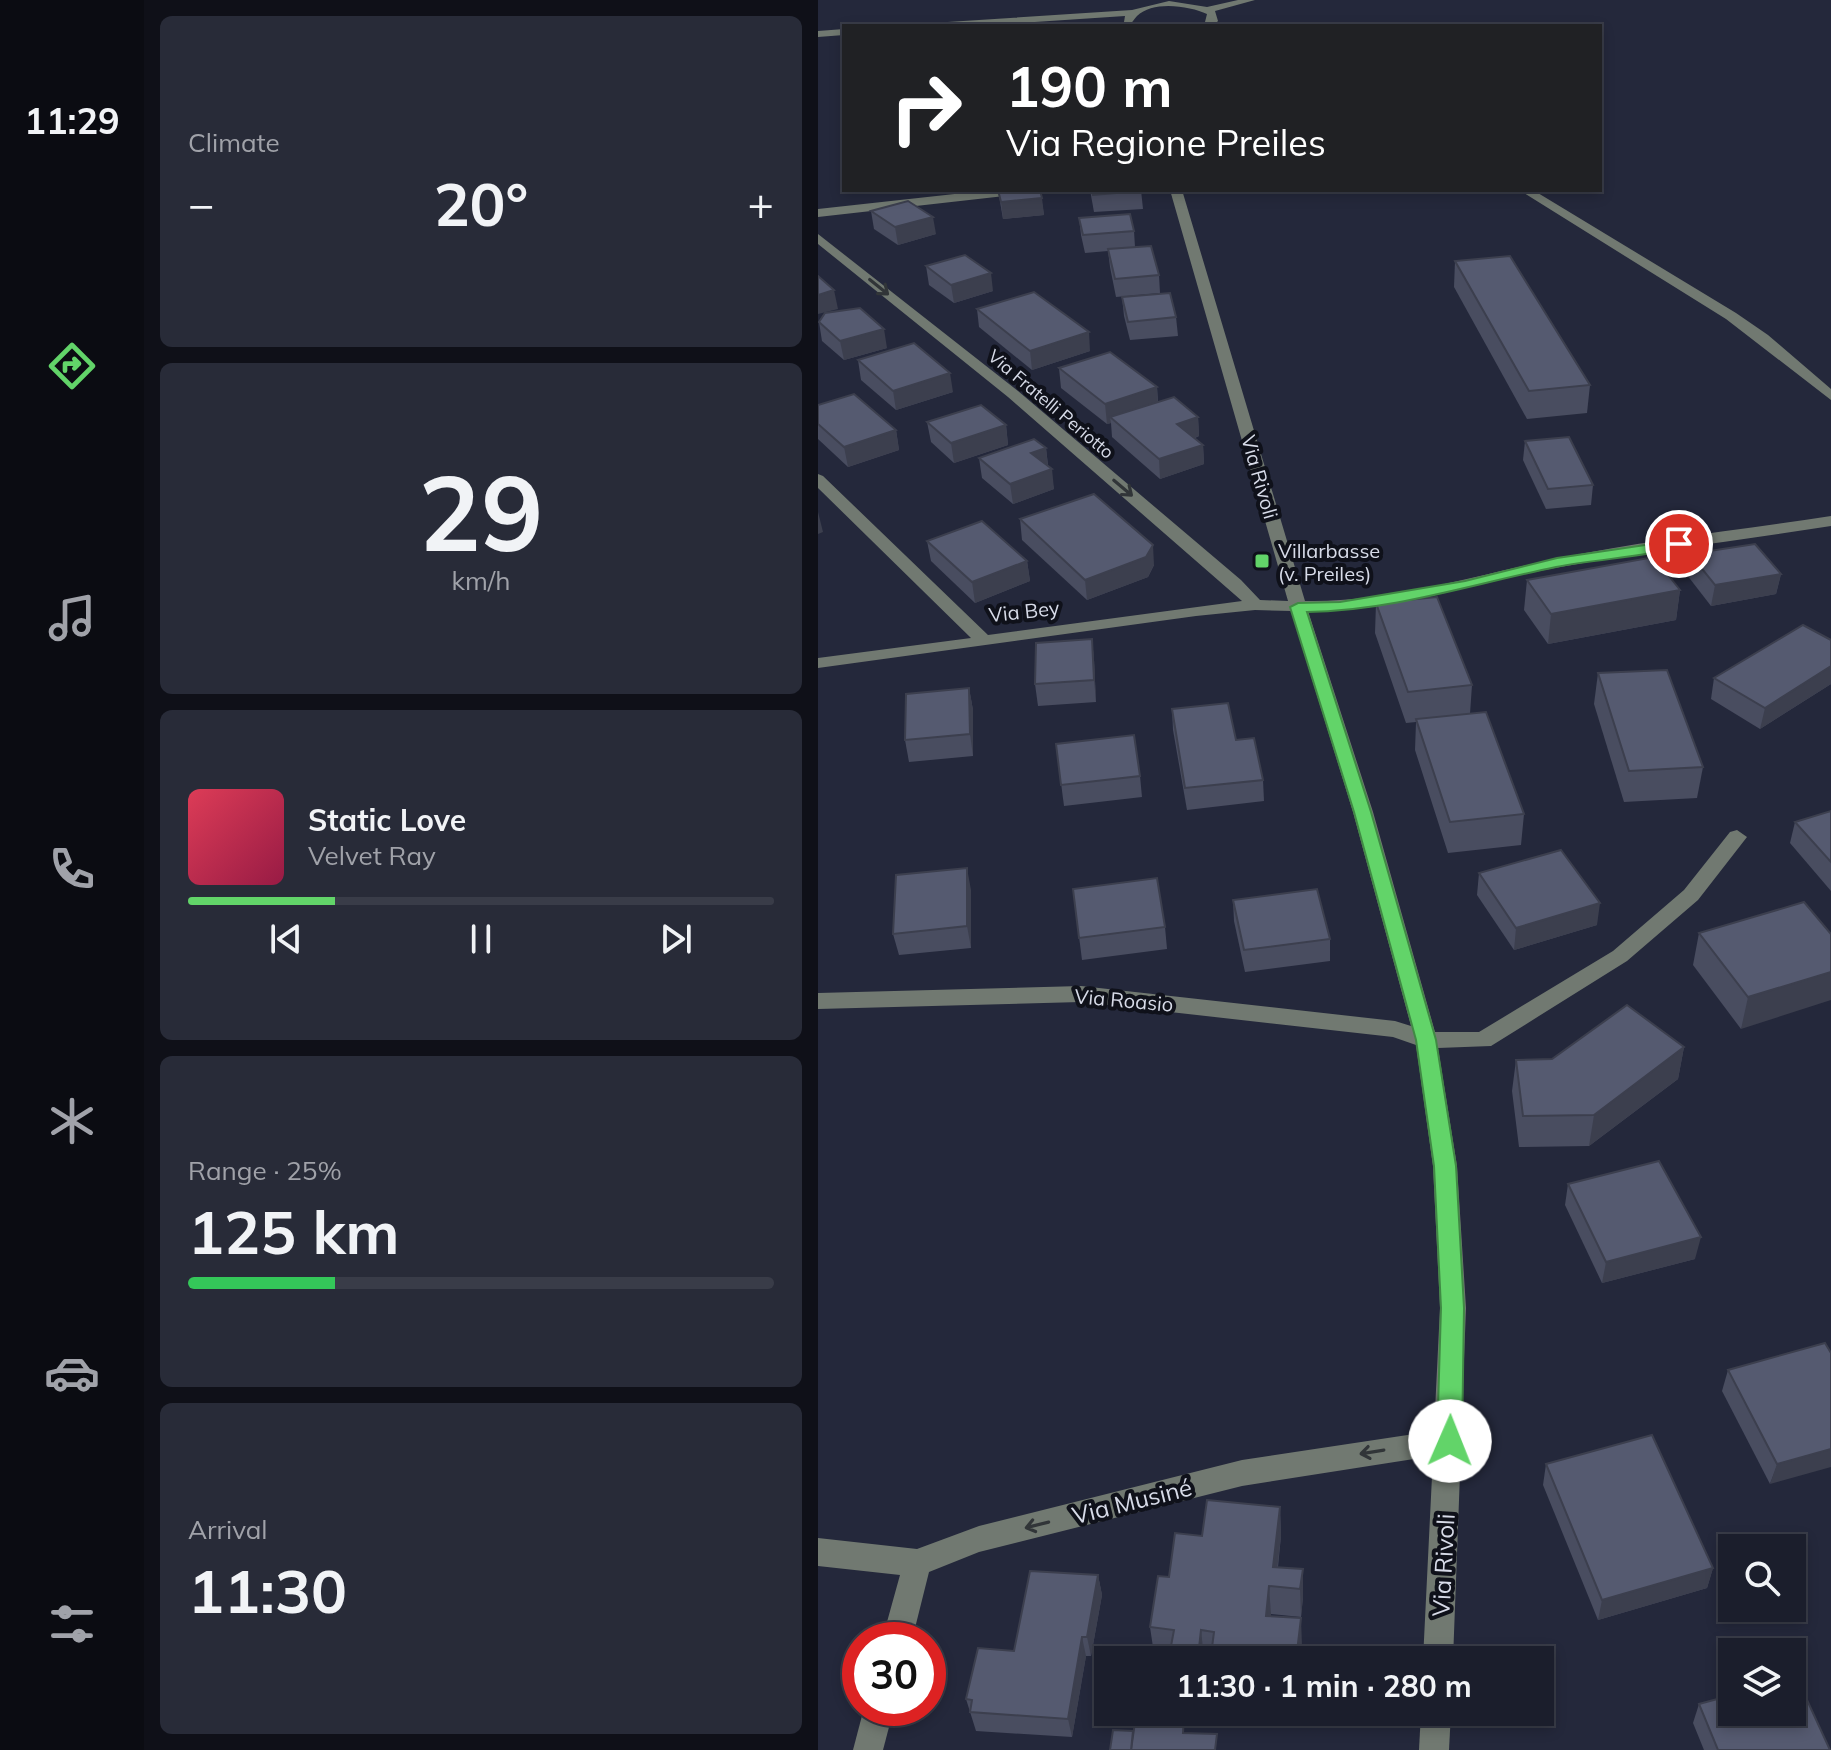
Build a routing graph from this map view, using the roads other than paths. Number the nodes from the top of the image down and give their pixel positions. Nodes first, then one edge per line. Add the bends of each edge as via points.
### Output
1 (1250, 0) edge
2 (1157, 2) edge
3 (1207, 10) junction
4 (1133, 13) junction
5 (963, 24) edge
6 (1132, 24) edge
7 (1210, 24) edge
8 (842, 32) edge
9 (818, 34) edge
10 (1004, 192) edge
11 (1177, 192) edge
12 (1528, 192) edge
13 (818, 213) edge
14 (818, 238) edge
15 (1831, 396) edge
16 (818, 479) edge
17 (1831, 521) edge
18 (1255, 605) junction
19 (1298, 607) junction
20 (984, 641) junction
21 (818, 663) edge
22 (1737, 837) dead end
23 (818, 1001) edge
24 (1426, 1040) junction
25 (1450, 1441) junction
26 (818, 1552) edge
27 (917, 1563) junction
28 (902, 1622) edge
29 (1439, 1646) edge
30 (874, 1726) edge
31 (1435, 1726) edge
32 (868, 1750) edge
33 (1434, 1750) edge

1 - 3 street
2 - 3 street
2 - 4 street
3 - 7 street via 1214,17
4 - 5 street
4 - 6 street
8 - 9 street
10 - 13 street
11 - 19 street, Via Rivoli
12 - 15 street via 1731,316
14 -> 18 street, Via Fratelli Periotto via 1013,394
16 - 20 street, Via Bey
17 - 19 street, Via Bey via 1557,563 1340,607
18 - 19 street, Via Bey
18 - 20 street, Via Bey
19 - 24 street, Via Rivoli via 1363,812
20 - 21 street
22 - 24 street via 1691,895 1620,956 1483,1040
23 - 24 street, Via Roasio via 1081,994 1395,1029
24 - 25 street, Via Rivoli via 1445,1166 1453,1308
25 -> 27 street, Via Musiné via 1242,1473 979,1539
25 - 29 street, Via Rivoli
26 - 27 street, Via Musiné
27 - 28 street
30 - 32 street
31 - 33 street

